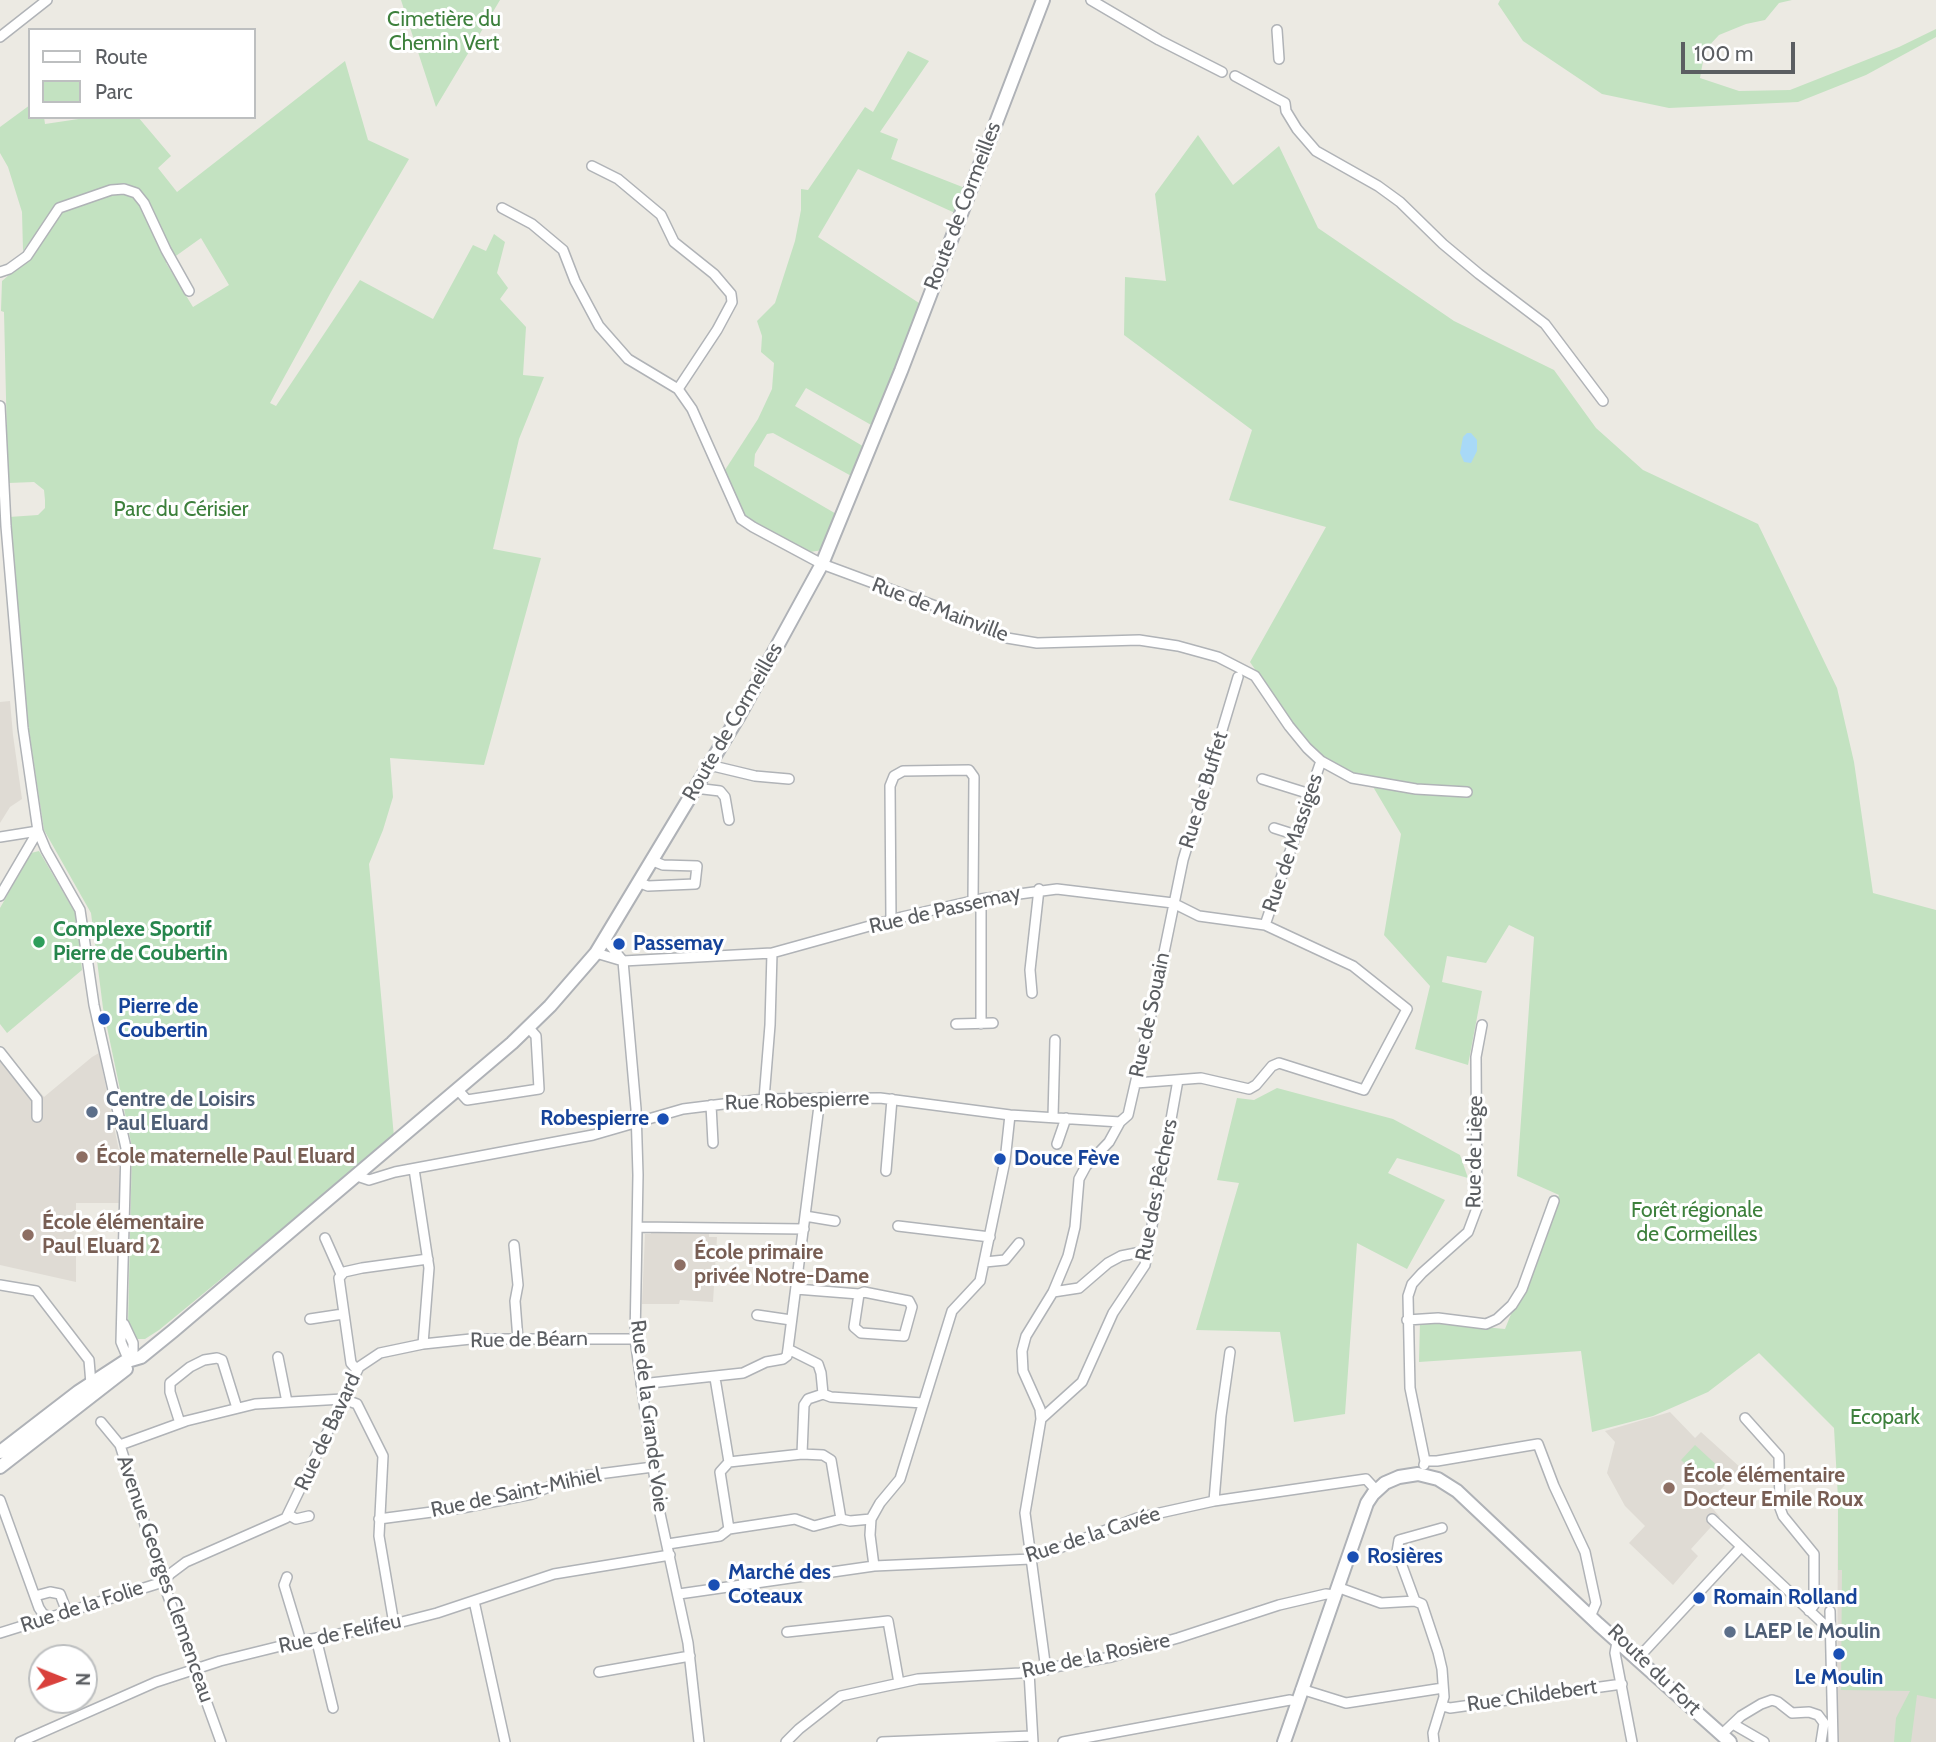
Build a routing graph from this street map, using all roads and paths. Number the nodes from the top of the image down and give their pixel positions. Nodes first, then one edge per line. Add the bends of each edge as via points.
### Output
1 (47, 0) edge
2 (1043, 0) edge
3 (1091, 0) edge
4 (1277, 30) dead end
5 (0, 37) edge
6 (1279, 59) dead end
7 (1222, 72) dead end
8 (1235, 75) dead end
9 (592, 166) dead end
10 (502, 208) dead end
11 (0, 272) edge
12 (189, 291) dead end
13 (678, 389) junction
14 (1603, 401) dead end
15 (0, 406) edge
16 (0, 421) edge
17 (3, 510) edge
18 (822, 564) junction
19 (1238, 677) dead end
20 (1321, 761) junction
21 (709, 765) junction
22 (789, 779) dead end
23 (1262, 779) dead end
24 (695, 788) junction
25 (1467, 792) dead end
26 (1310, 794) junction
27 (729, 820) dead end
28 (1274, 828) dead end
29 (38, 831) junction
30 (1296, 835) junction
31 (0, 837) edge
32 (653, 860) junction
33 (640, 883) junction
34 (1039, 889) junction
35 (0, 895) edge
36 (977, 900) junction
37 (1173, 903) junction
38 (891, 920) junction
39 (1265, 925) junction
40 (605, 939) junction
41 (596, 953) junction
42 (772, 953) junction
43 (624, 961) junction
44 (1032, 992) dead end
45 (993, 1023) dead end
46 (956, 1024) dead end
47 (981, 1024) junction
48 (1482, 1024) dead end
49 (528, 1027) junction
50 (1055, 1040) dead end
51 (0, 1052) edge
52 (1178, 1080) junction
53 (1136, 1083) junction
54 (457, 1089) junction
55 (820, 1098) junction
56 (764, 1099) junction
57 (892, 1099) junction
58 (711, 1105) junction
59 (1010, 1115) junction
60 (37, 1117) dead end
61 (1053, 1117) junction
62 (1066, 1118) junction
63 (1120, 1122) junction
64 (635, 1124) junction
65 (713, 1143) dead end
66 (1058, 1144) dead end
67 (414, 1169) junction
68 (886, 1171) dead end
69 (357, 1176) junction
70 (1554, 1201) dead end
71 (806, 1216) junction
72 (835, 1220) dead end
73 (898, 1226) dead end
74 (637, 1227) junction
75 (804, 1229) junction
76 (990, 1237) junction
77 (325, 1238) dead end
78 (1018, 1243) dead end
79 (514, 1245) dead end
80 (1148, 1253) junction
81 (428, 1259) junction
82 (985, 1262) junction
83 (341, 1274) junction
84 (0, 1285) edge
85 (796, 1289) junction
86 (1053, 1292) junction
87 (859, 1294) junction
88 (343, 1314) junction
89 (757, 1315) dead end
90 (310, 1319) dead end
91 (792, 1320) junction
92 (1407, 1320) junction
93 (635, 1339) junction
94 (518, 1340) junction
95 (423, 1344) junction
96 (788, 1349) junction
97 (1230, 1352) dead end
98 (278, 1357) dead end
99 (133, 1359) junction
100 (357, 1370) junction
101 (715, 1377) junction
102 (91, 1384) junction
103 (641, 1384) junction
104 (823, 1394) junction
105 (343, 1399) junction
106 (288, 1402) junction
107 (923, 1403) junction
108 (237, 1408) junction
109 (1745, 1418) dead end
110 (1041, 1419) junction
111 (101, 1422) dead end
112 (180, 1423) junction
113 (120, 1445) junction
114 (0, 1452) edge
115 (802, 1454) junction
116 (729, 1462) junction
117 (0, 1467) edge
118 (653, 1467) junction
119 (1424, 1468) junction
120 (1376, 1490) junction
121 (0, 1500) edge
122 (1214, 1502) junction
123 (289, 1515) junction
124 (309, 1516) dead end
125 (379, 1519) junction
126 (841, 1519) junction
127 (871, 1519) junction
128 (1712, 1519) dead end
129 (1442, 1528) dead end
130 (729, 1529) junction
131 (668, 1544) junction
132 (1741, 1548) junction
133 (670, 1555) junction
134 (1031, 1559) junction
135 (874, 1566) junction
136 (287, 1577) dead end
137 (163, 1582) junction
138 (1336, 1591) junction
139 (679, 1594) junction
140 (35, 1596) junction
141 (474, 1601) junction
142 (1415, 1601) junction
143 (1809, 1611) junction
144 (1830, 1611) dead end
145 (67, 1612) junction
146 (50, 1617) junction
147 (394, 1624) junction
148 (1605, 1627) junction
149 (1830, 1630) junction
150 (787, 1632) dead end
151 (0, 1633) edge
152 (316, 1638) junction
153 (301, 1641) junction
154 (1636, 1655) junction
155 (690, 1656) junction
156 (195, 1669) junction
157 (1046, 1670) junction
158 (599, 1672) dead end
159 (1029, 1672) junction
160 (900, 1683) junction
161 (1622, 1684) junction
162 (1443, 1688) junction
163 (1301, 1689) junction
164 (1297, 1702) junction
165 (1443, 1706) junction
166 (333, 1708) dead end
167 (1732, 1724) junction
168 (1726, 1738) edge
169 (1032, 1739) edge
170 (20, 1742) edge
171 (221, 1742) edge
172 (505, 1742) edge
173 (699, 1742) edge
174 (786, 1742) edge
175 (882, 1742) edge
176 (1063, 1742) edge
177 (1284, 1742) edge
178 (1434, 1742) edge
179 (1632, 1742) edge
180 (1763, 1742) edge
181 (1821, 1742) edge
182 (1833, 1742) edge

1 - 5 street
2 - 18 main road, Route de Cormeilles
3 - 7 street
4 - 6 street
8 - 14 street via 1285,103 1297,129 1316,151 1400,202 1469,267 1545,324
9 - 13 street via 618,179 653,208 674,242 731,294 732,302 717,330
10 - 13 street via 532,224 563,250 599,326 628,359
11 - 12 street via 27,256 59,208 124,189 145,203
13 - 18 street, Rue de Mainville via 692,409 741,519
15 - 16 street
16 - 17 street
17 - 29 street via 23,728
18 - 20 street, Rue de Mainville via 1007,638 1037,643 1139,640 1218,657 1255,676 1289,726
18 - 21 main road, Route de Cormeilles
19 - 37 street, Rue de Buffet
20 - 25 street, Rue de Mainville via 1352,778
20 - 26 street, Rue de Massiges
21 - 22 street
21 - 24 main road, Route de Cormeilles
23 - 26 street
24 - 27 street via 720,791
24 - 32 main road, Route de Cormeilles
26 - 30 street, Rue de Massiges
28 - 30 street
29 - 31 street
29 - 35 street
29 - 99 street via 80,910 94,1005 126,1148 122,1348
30 - 39 street, Rue de Massiges
32 - 33 main road, Route de Cormeilles
32 - 33 street via 663,865 696,866 695,884
33 - 40 main road, Route de Cormeilles
34 - 36 street, Rue de Passemay
34 - 37 street, Rue de Passemay
34 - 44 street
36 - 38 street, Rue de Passemay
36 - 38 street via 974,777 969,770 903,772 894,776 890,786
36 - 47 street
37 - 39 street, Rue de Passemay via 1199,916
37 - 53 street, Rue de Souain
38 - 42 street, Rue de Passemay
39 - 52 street, Rue de Passemay via 1353,967 1407,1009 1364,1090 1279,1063 1249,1089 1201,1078
40 - 41 main road, Route de Cormeilles
40 - 43 street
41 - 43 street
41 - 49 main road, Route de Cormeilles
42 - 43 street, Rue de Passemay
42 - 56 street
43 - 64 street, Rue de la Grande Voie
45 - 47 street
46 - 47 street
48 - 92 street, Rue de Liège via 1476,1057 1478,1208 1468,1232 1412,1284
49 - 54 main road, Route de Cormeilles
49 - 54 street via 536,1036 539,1089 467,1100
50 - 61 street
51 - 60 street via 37,1100
52 - 53 street
52 - 80 street, Rue des Pêchers
53 - 63 street, Rue de Souain via 1128,1115
54 - 69 main road, Route de Cormeilles
55 - 56 street, Rue Robespierre
55 - 57 street, Rue Robespierre
55 - 71 street
56 - 58 street, Rue Robespierre
57 - 59 street, Rue Robespierre
57 - 68 street
58 - 64 street, Rue Robespierre
58 - 65 street
59 - 61 street, Rue Robespierre
59 - 76 street
61 - 62 street, Rue Robespierre
62 - 63 street, Rue Robespierre
62 - 66 street
63 - 86 street, Rue de Souain via 1079,1179 1075,1227
64 - 67 street, Rue Robespierre
64 - 74 street, Rue de la Grande Voie
67 - 69 street, Rue Robespierre via 369,1180
67 - 81 street
69 - 99 main road, Route de Cormeilles via 155,1346
70 - 92 street via 1522,1289 1497,1319 1486,1324 1438,1318
71 - 72 street
71 - 75 street
73 - 76 street
74 - 75 street
74 - 93 street, Rue de la Grande Voie
75 - 85 street
76 - 82 street
77 - 83 street
78 - 82 street via 1005,1260
79 - 94 street
80 - 86 street via 1121,1256 1079,1288
80 - 110 street, Rue des Pêchers via 1113,1313 1082,1382
81 - 83 street via 378,1264
81 - 95 street
82 - 107 street via 980,1281 952,1311
83 - 88 street
84 - 102 street via 36,1291 89,1360
85 - 87 street
85 - 91 street
86 - 110 street, Rue de Souain via 1022,1351 1023,1371
87 - 87 street via 909,1301 912,1307 904,1336 861,1334 855,1327
88 - 90 street
88 - 100 street via 351,1363
89 - 91 street
91 - 96 street
92 - 119 street, Rue de Liège via 1410,1388
93 - 94 street, Rue de Béarn
93 - 103 street, Rue de la Grande Voie
94 - 95 street, Rue de Béarn
95 - 100 street, Rue de Bavard via 380,1353
96 - 101 street via 783,1359
96 - 104 street via 818,1364
97 - 122 street
98 - 106 street
99 - 102 main road, Route de Cormeilles
99 - 117 main road, Route de Cormeilles
100 - 105 street, Rue de Bavard
101 - 103 street
101 - 116 street
102 - 114 main road, Route de Cormeilles
103 - 118 street, Rue de la Grande Voie
104 - 107 street
104 - 115 street via 804,1405
105 - 106 street
105 - 123 street, Rue de Bavard
105 - 125 street via 356,1404 383,1456
106 - 108 street
107 - 127 street via 900,1479
108 - 112 street
108 - 112 street via 222,1360 204,1360 170,1383
109 - 143 street via 1779,1455 1780,1508 1814,1554 1814,1605
110 - 134 street via 1026,1513
111 - 113 street, Avenue Georges Clemenceau
112 - 113 street
113 - 137 street, Avenue Georges Clemenceau
115 - 116 street
115 - 126 street via 831,1460
116 - 130 street via 720,1472
118 - 125 street, Rue de Saint-Mihiel via 583,1476 532,1494 461,1508
118 - 131 street, Rue de la Grande Voie
119 - 120 main road
119 - 148 main road, Route du Fort via 1457,1491
119 - 148 street via 1437,1461 1538,1444 1585,1552
120 - 122 street, Rue de la Cavée via 1366,1479
120 - 138 main road via 1365,1508
121 - 140 street
122 - 134 street, Rue de la Cavée via 1137,1518
123 - 124 street via 296,1519
123 - 137 street, Rue de Bavard via 186,1562
125 - 147 street
126 - 127 street
126 - 130 street via 814,1526 795,1518
127 - 135 street
128 - 132 street
129 - 142 street via 1399,1541 1397,1552
130 - 131 street via 720,1536
131 - 133 street, Rue de la Grande Voie
132 - 143 street
132 - 154 street
133 - 139 street, Rue de la Grande Voie
133 - 141 street, Rue de Felifeu via 554,1574
134 - 135 street, Rue de la Cavée
134 - 157 street
135 - 139 street, Rue de la Cavée
136 - 153 street via 284,1585
137 - 145 street, Rue de la Folie
137 - 156 street, Avenue Georges Clemenceau
138 - 142 street via 1381,1604
138 - 157 street, Rue de la Rosière via 1124,1653
138 - 163 main road
139 - 155 street, Rue de la Grande Voie
140 - 145 street via 61,1594
140 - 146 street via 43,1615
141 - 147 street, Rue de Felifeu
141 - 172 street
142 - 162 street via 1422,1604 1431,1626
143 - 149 street
144 - 149 street
145 - 146 street, Rue de la Folie
146 - 151 street, Rue de la Folie
147 - 152 street, Rue de Felifeu
148 - 154 main road, Route du Fort
148 - 161 street
149 - 182 street
150 - 160 street via 888,1621
152 - 153 street, Rue de Felifeu
152 - 166 street
153 - 156 street, Rue de Felifeu
154 - 168 main road, Route du Fort
155 - 158 street
155 - 173 street, Rue de la Grande Voie
156 - 170 street, Rue de Felifeu
156 - 171 street, Avenue Georges Clemenceau
157 - 159 street, Rue de la Rosière
159 - 160 street, Rue de la Rosière
159 - 169 street
160 - 174 street, Rue de la Rosière via 841,1696
161 - 165 street, Rue Childebert
161 - 179 street
162 - 163 street, Rue Childebert via 1346,1703
162 - 165 street
163 - 164 main road
164 - 176 street
164 - 177 main road
165 - 178 street
167 - 168 street
167 - 180 street
167 - 181 street via 1761,1704 1775,1701 1792,1713 1818,1715 1824,1727
169 - 175 street

